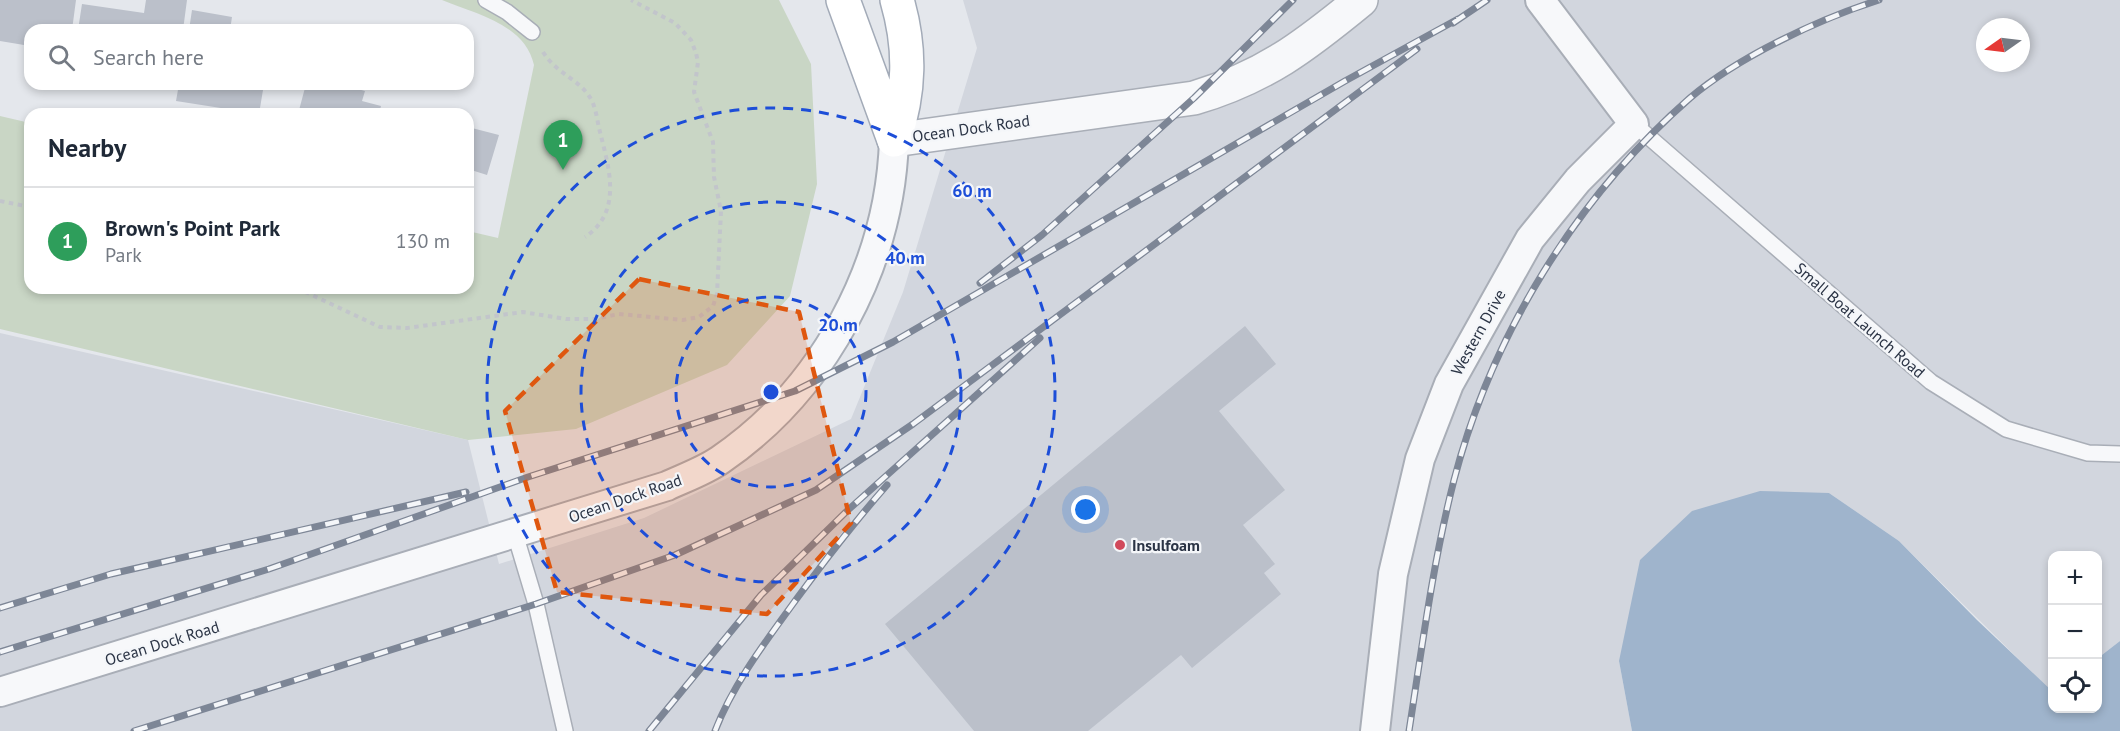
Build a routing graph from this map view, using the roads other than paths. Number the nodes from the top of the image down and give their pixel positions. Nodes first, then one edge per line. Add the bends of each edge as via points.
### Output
1 (486, 0) edge
2 (843, 0) edge
3 (897, 0) edge
4 (1361, 0) edge
5 (1540, 0) edge
6 (532, 32) road end
7 (1634, 124) junction
8 (894, 140) junction
9 (2120, 454) edge
10 (515, 534) junction
11 (0, 692) edge
12 (565, 731) edge
13 (1375, 731) edge

1 - 6 lane
2 - 8 main road
3 - 8 main road via 909,67 904,110
4 - 8 street, Ocean Dock Road via 1307,45 1256,75 1194,98
5 - 7 street
7 - 9 lane, Small Boat Launch Road via 1931,382 2006,429 2088,453
7 - 13 street, Western Drive via 1578,180 1530,238 1449,384 1420,459 1393,574
8 - 10 street, Ocean Dock Road via 888,201 855,300 824,356 777,414 718,462 667,486
10 - 11 street, Ocean Dock Road
10 - 12 lane via 536,604

